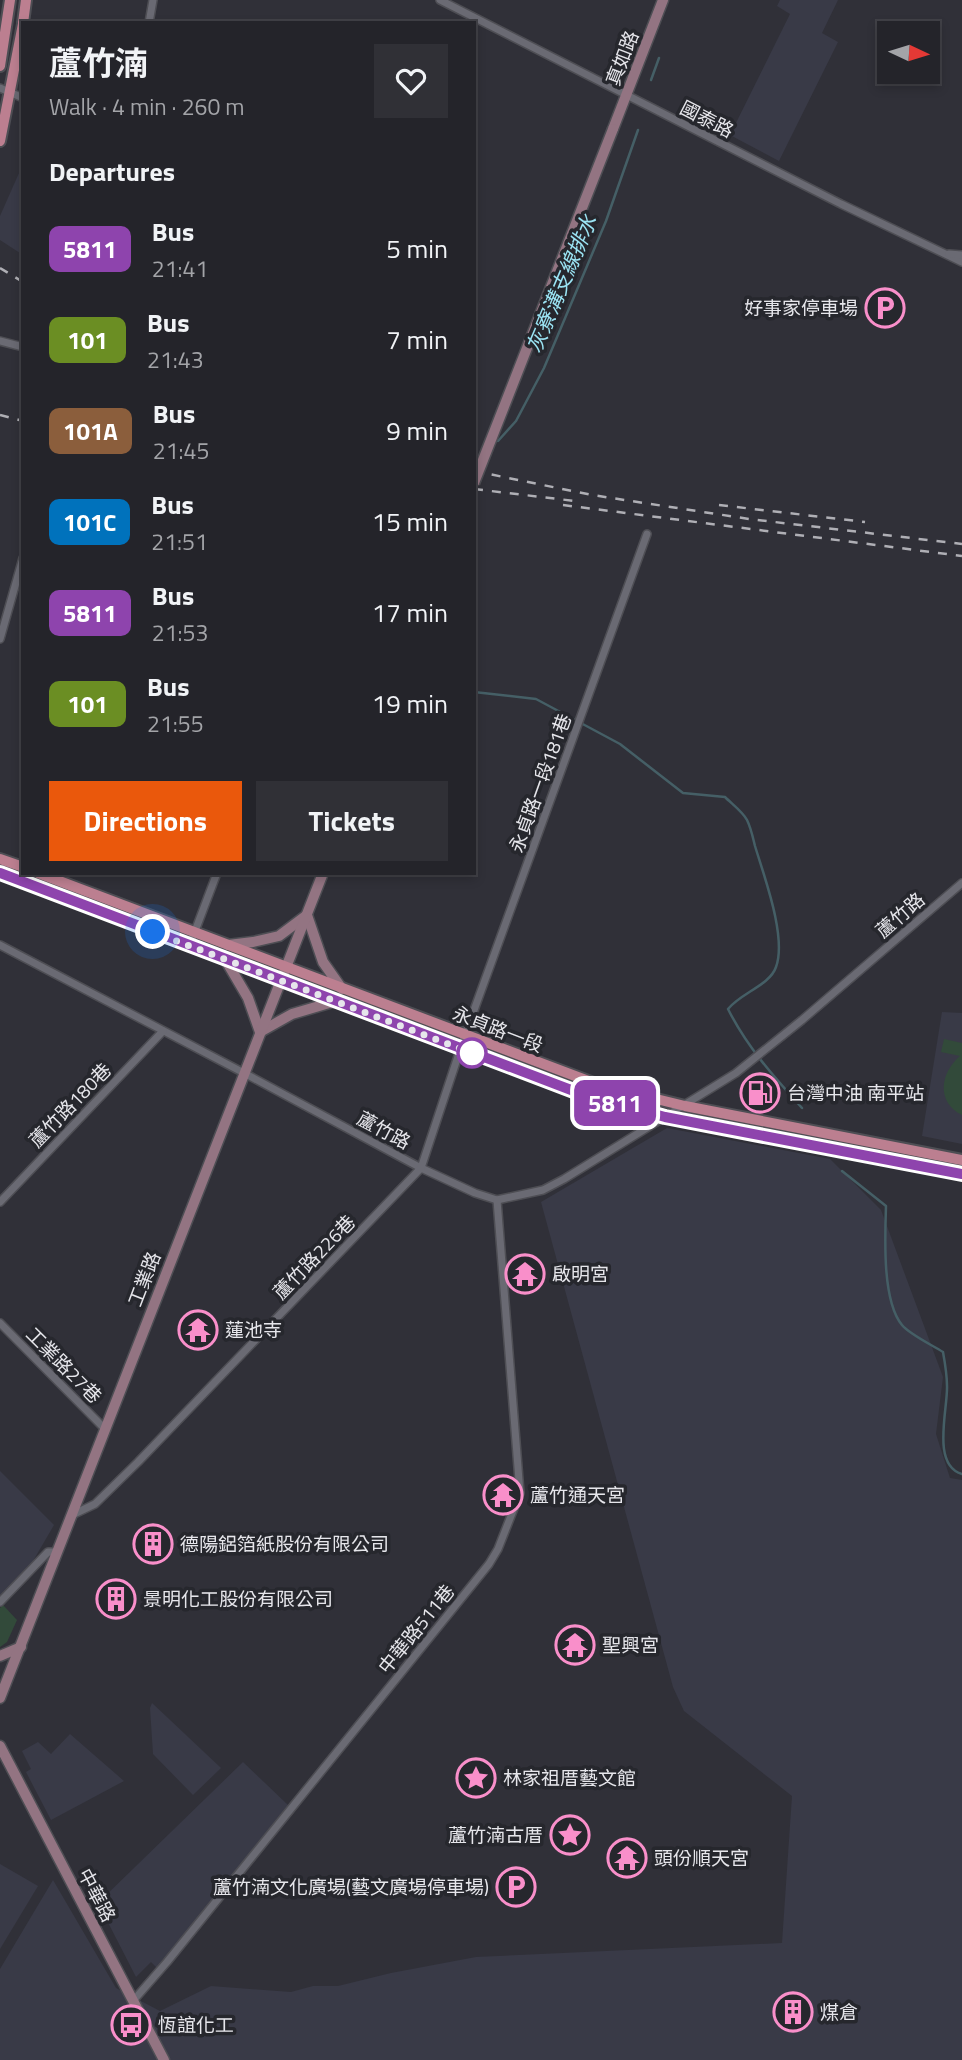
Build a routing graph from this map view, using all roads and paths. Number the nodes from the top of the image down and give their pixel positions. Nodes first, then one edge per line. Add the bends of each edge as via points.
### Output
1 (10, 0) edge
2 (26, 0) edge
3 (153, 0) edge
4 (440, 0) edge
5 (663, 0) edge
6 (23, 21) edge
7 (149, 21) edge
8 (21, 30) edge
9 (0, 66) edge
10 (5, 90) edge
11 (626, 95) junction
12 (21, 97) edge
13 (0, 141) edge
14 (944, 253) junction
15 (962, 255) edge
16 (962, 262) edge
17 (0, 341) edge
18 (21, 346) edge
19 (476, 478) edge
20 (647, 534) dead end
21 (21, 565) edge
22 (0, 639) edge
23 (0, 859) edge
24 (21, 866) edge
25 (0, 873) edge
26 (43, 875) edge
27 (216, 875) edge
28 (322, 875) edge
29 (962, 883) edge
30 (307, 915) junction
31 (194, 933) junction
32 (0, 945) edge
33 (228, 945) junction
34 (189, 947) junction
35 (225, 959) junction
36 (287, 967) junction
37 (281, 980) junction
38 (342, 989) junction
39 (336, 1001) junction
40 (163, 1031) junction
41 (260, 1032) junction
42 (463, 1042) junction
43 (244, 1073) junction
44 (685, 1106) junction
45 (665, 1117) junction
46 (962, 1160) edge
47 (421, 1168) junction
48 (962, 1174) edge
49 (497, 1200) junction
50 (0, 1202) edge
51 (0, 1323) edge
52 (105, 1429) junction
53 (72, 1515) junction
54 (58, 1552) junction
55 (0, 1602) edge
56 (20, 1647) junction
57 (0, 1656) edge
58 (0, 1698) edge
59 (0, 1746) edge
60 (133, 2001) junction
61 (164, 2060) edge

1 - 9 main road
2 - 6 main road
3 - 7 street
4 - 11 street, 國泰路
5 - 11 street, 真如路
8 - 10 main road
10 - 12 street
10 - 13 main road
11 - 14 street, 國泰路
11 - 19 street, 真如路, bridge
14 - 15 street
14 - 16 street, 國泰路
17 - 18 street
20 - 42 street, 永貞路一段181巷
21 - 22 street
23 - 24 main road
25 - 34 main road, 永貞路一段
26 - 31 main road, 永貞路一段
27 - 31 street
28 - 30 street, 工業路
29 - 44 street, 蘆竹路 via 763,1052
30 - 33 street via 279,936
30 - 36 street, 工業路
30 - 38 street via 323,962
31 - 33 main road, 永貞路一段
31 - 34 street
32 - 40 street, 蘆竹路
33 - 36 main road, 永貞路一段
34 - 35 main road, 永貞路一段
35 - 37 main road, 永貞路一段
35 - 41 street via 248,998
36 - 37 street, 工業路
36 - 38 main road, 永貞路一段
37 - 39 main road, 永貞路一段
37 - 41 street, 工業路
38 - 42 main road, 永貞路一段
39 - 41 street via 292,1014
39 - 42 main road, 永貞路一段
40 - 43 street, 蘆竹路
40 - 50 street, 蘆竹路180巷
41 - 43 street, 工業路
42 - 44 main road, 永貞路一段 via 588,1082
42 - 45 main road, 永貞路一段 via 579,1093
42 - 47 street, 蘆竹路226巷
43 - 47 street, 蘆竹路
43 - 52 street, 工業路
44 - 45 street
44 - 46 main road, 永貞路一段
45 - 48 main road, 永貞路一段
45 - 49 street via 564,1180
47 - 49 street, 蘆竹路
47 - 53 street, 蘆竹路226巷 via 130,1470 95,1504
49 - 60 street, 中華路511巷 via 520,1493 498,1549
51 - 52 street, 工業路27巷
52 - 53 street, 工業路
53 - 54 street, 工業路
54 - 55 street via 48,1552
54 - 56 street, 工業路
56 - 57 street
56 - 58 street, 工業路
59 - 60 street, 中華路
60 - 61 street, 中華路

